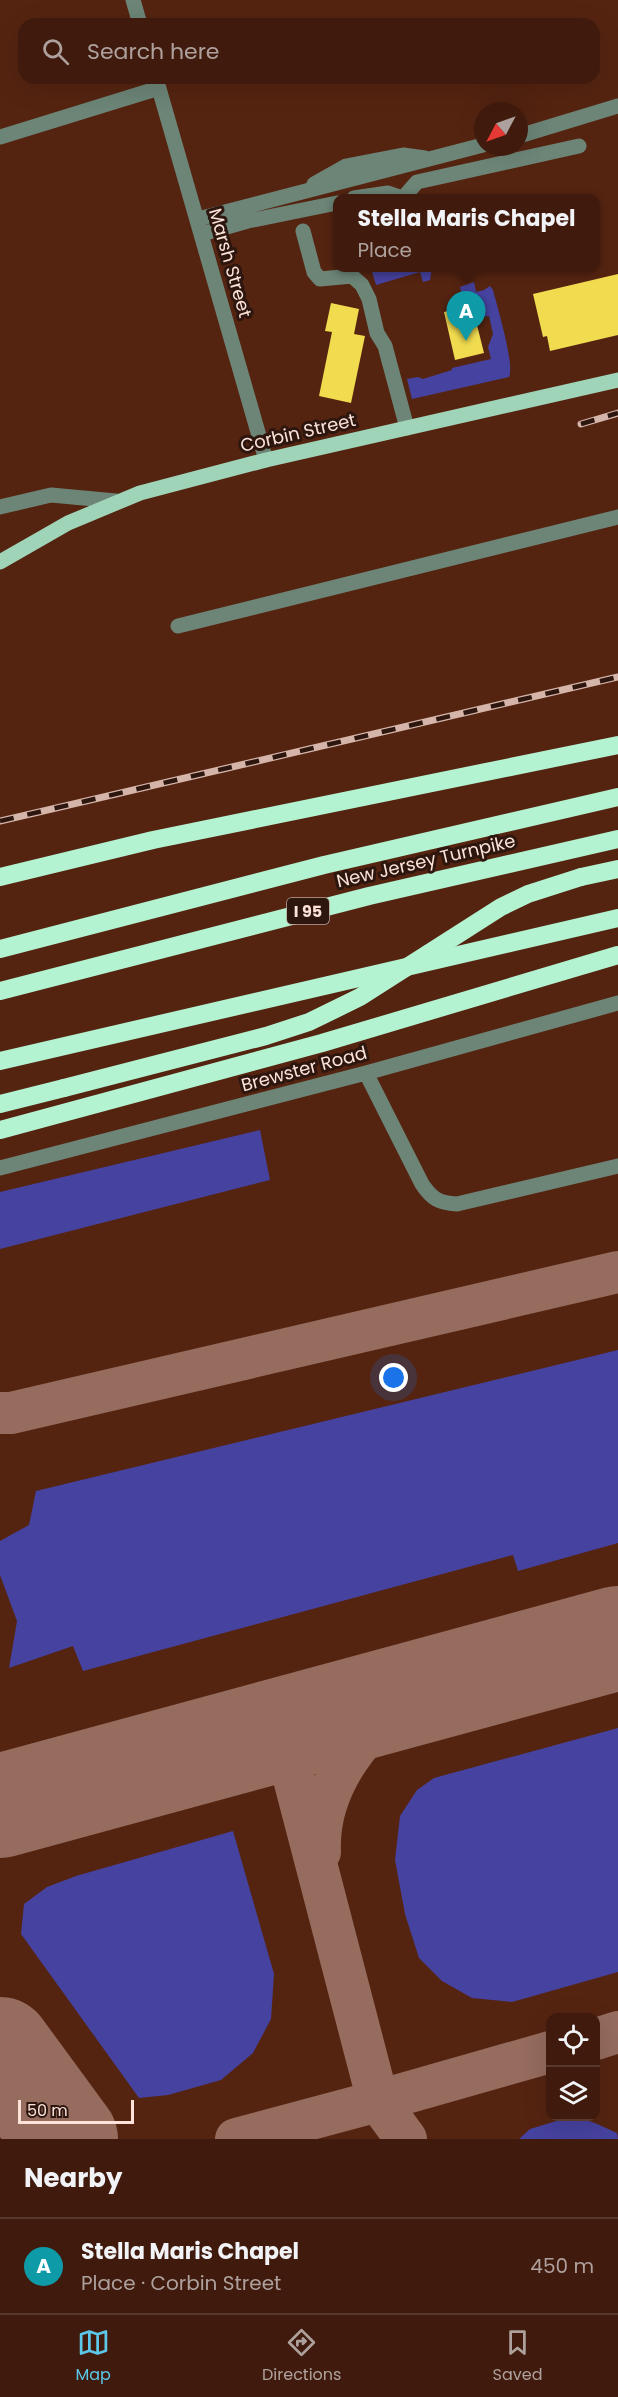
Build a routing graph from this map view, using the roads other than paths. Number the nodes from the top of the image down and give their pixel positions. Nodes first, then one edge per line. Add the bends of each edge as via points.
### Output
1 (133, 0) edge
2 (138, 18) edge
3 (154, 84) edge
4 (157, 84) edge
5 (618, 106) edge
6 (528, 133) edge
7 (0, 137) edge
8 (579, 146) dead end
9 (474, 147) edge
10 (406, 194) edge
11 (333, 207) edge
12 (200, 227) junction
13 (303, 231) dead end
14 (351, 272) edge
15 (618, 380) edge
16 (407, 428) junction
17 (266, 460) junction
18 (117, 501) junction
19 (0, 507) edge
20 (618, 517) edge
21 (0, 562) edge
22 (178, 626) dead end
23 (618, 745) edge
24 (618, 797) edge
25 (618, 839) edge
26 (618, 869) edge
27 (0, 877) edge
28 (618, 918) edge
29 (0, 949) edge
30 (618, 955) edge
31 (0, 992) edge
32 (618, 1003) edge
33 (0, 1061) edge
34 (366, 1073) junction
35 (0, 1104) edge
36 (0, 1130) edge
37 (618, 1166) edge
38 (0, 1168) edge

1 - 2 street
3 - 7 street
4 - 12 street, Marsh Street
5 - 6 street
8 - 10 street via 417,182
9 - 12 street via 299,194
11 - 12 street
12 - 17 street, Marsh Street
13 - 14 street via 314,272 320,279
14 - 16 street via 369,299
15 - 16 main road, Corbin Street
16 - 17 main road, Corbin Street
17 - 18 main road, Corbin Street
18 - 19 street via 51,495
18 - 21 main road, Corbin Street
20 - 22 street
23 - 27 highway via 153,840
24 - 29 highway, New Jersey Turnpike / I 95 via 333,862
25 - 31 highway, New Jersey Turnpike / I 95 via 369,896
26 - 35 highway, bridge via 539,890 501,907 360,997 309,1022
28 - 33 highway
30 - 36 highway via 322,1043
32 - 34 street, Brewster Road
34 - 37 street via 422,1184 433,1199 442,1203 457,1204
34 - 38 street, Brewster Road

